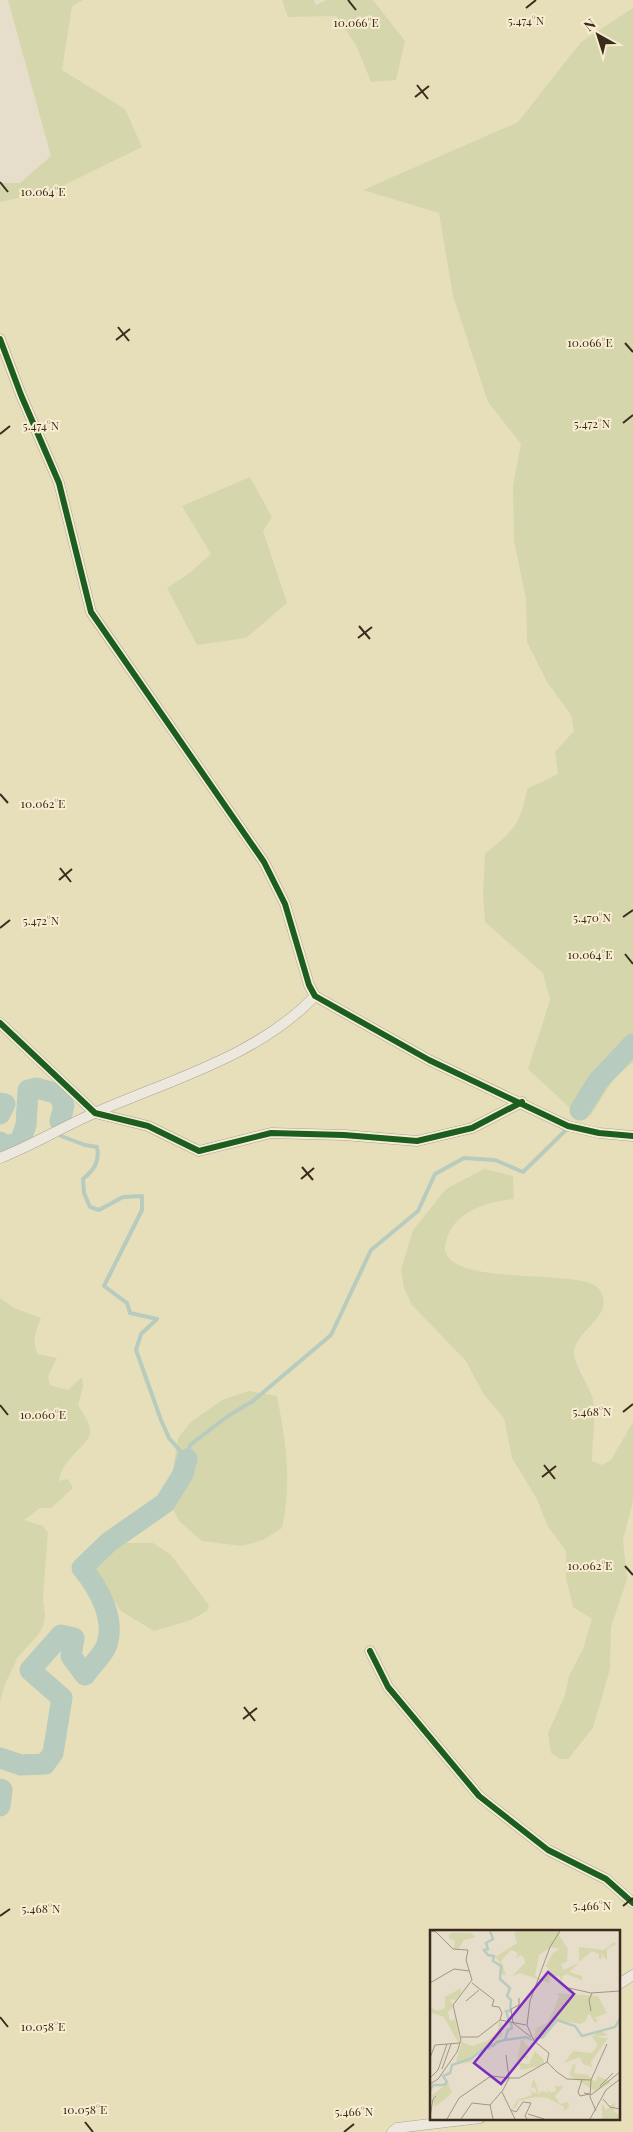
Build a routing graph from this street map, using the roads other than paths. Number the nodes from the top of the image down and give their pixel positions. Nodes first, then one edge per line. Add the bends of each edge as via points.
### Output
1 (0, 339) edge
2 (315, 996) junction
3 (0, 1023) edge
4 (522, 1102) junction
5 (95, 1112) junction
6 (633, 1136) edge
7 (0, 1158) edge
8 (370, 1651) dead end
9 (633, 1902) edge
10 (633, 1974) edge
11 (620, 1983) edge
12 (463, 2120) edge
13 (392, 2132) edge

1 - 2 street via 59,483 91,612 264,862 285,904 308,985
2 - 4 street via 429,1060
2 - 5 street via 277,1029 232,1054
3 - 5 street
4 - 5 street via 472,1128 417,1141 271,1133 199,1151 148,1126
4 - 6 street via 568,1126
5 - 7 street
8 - 9 street via 388,1687 479,1796 548,1850 606,1879
10 - 11 street
12 - 13 street via 397,2128

